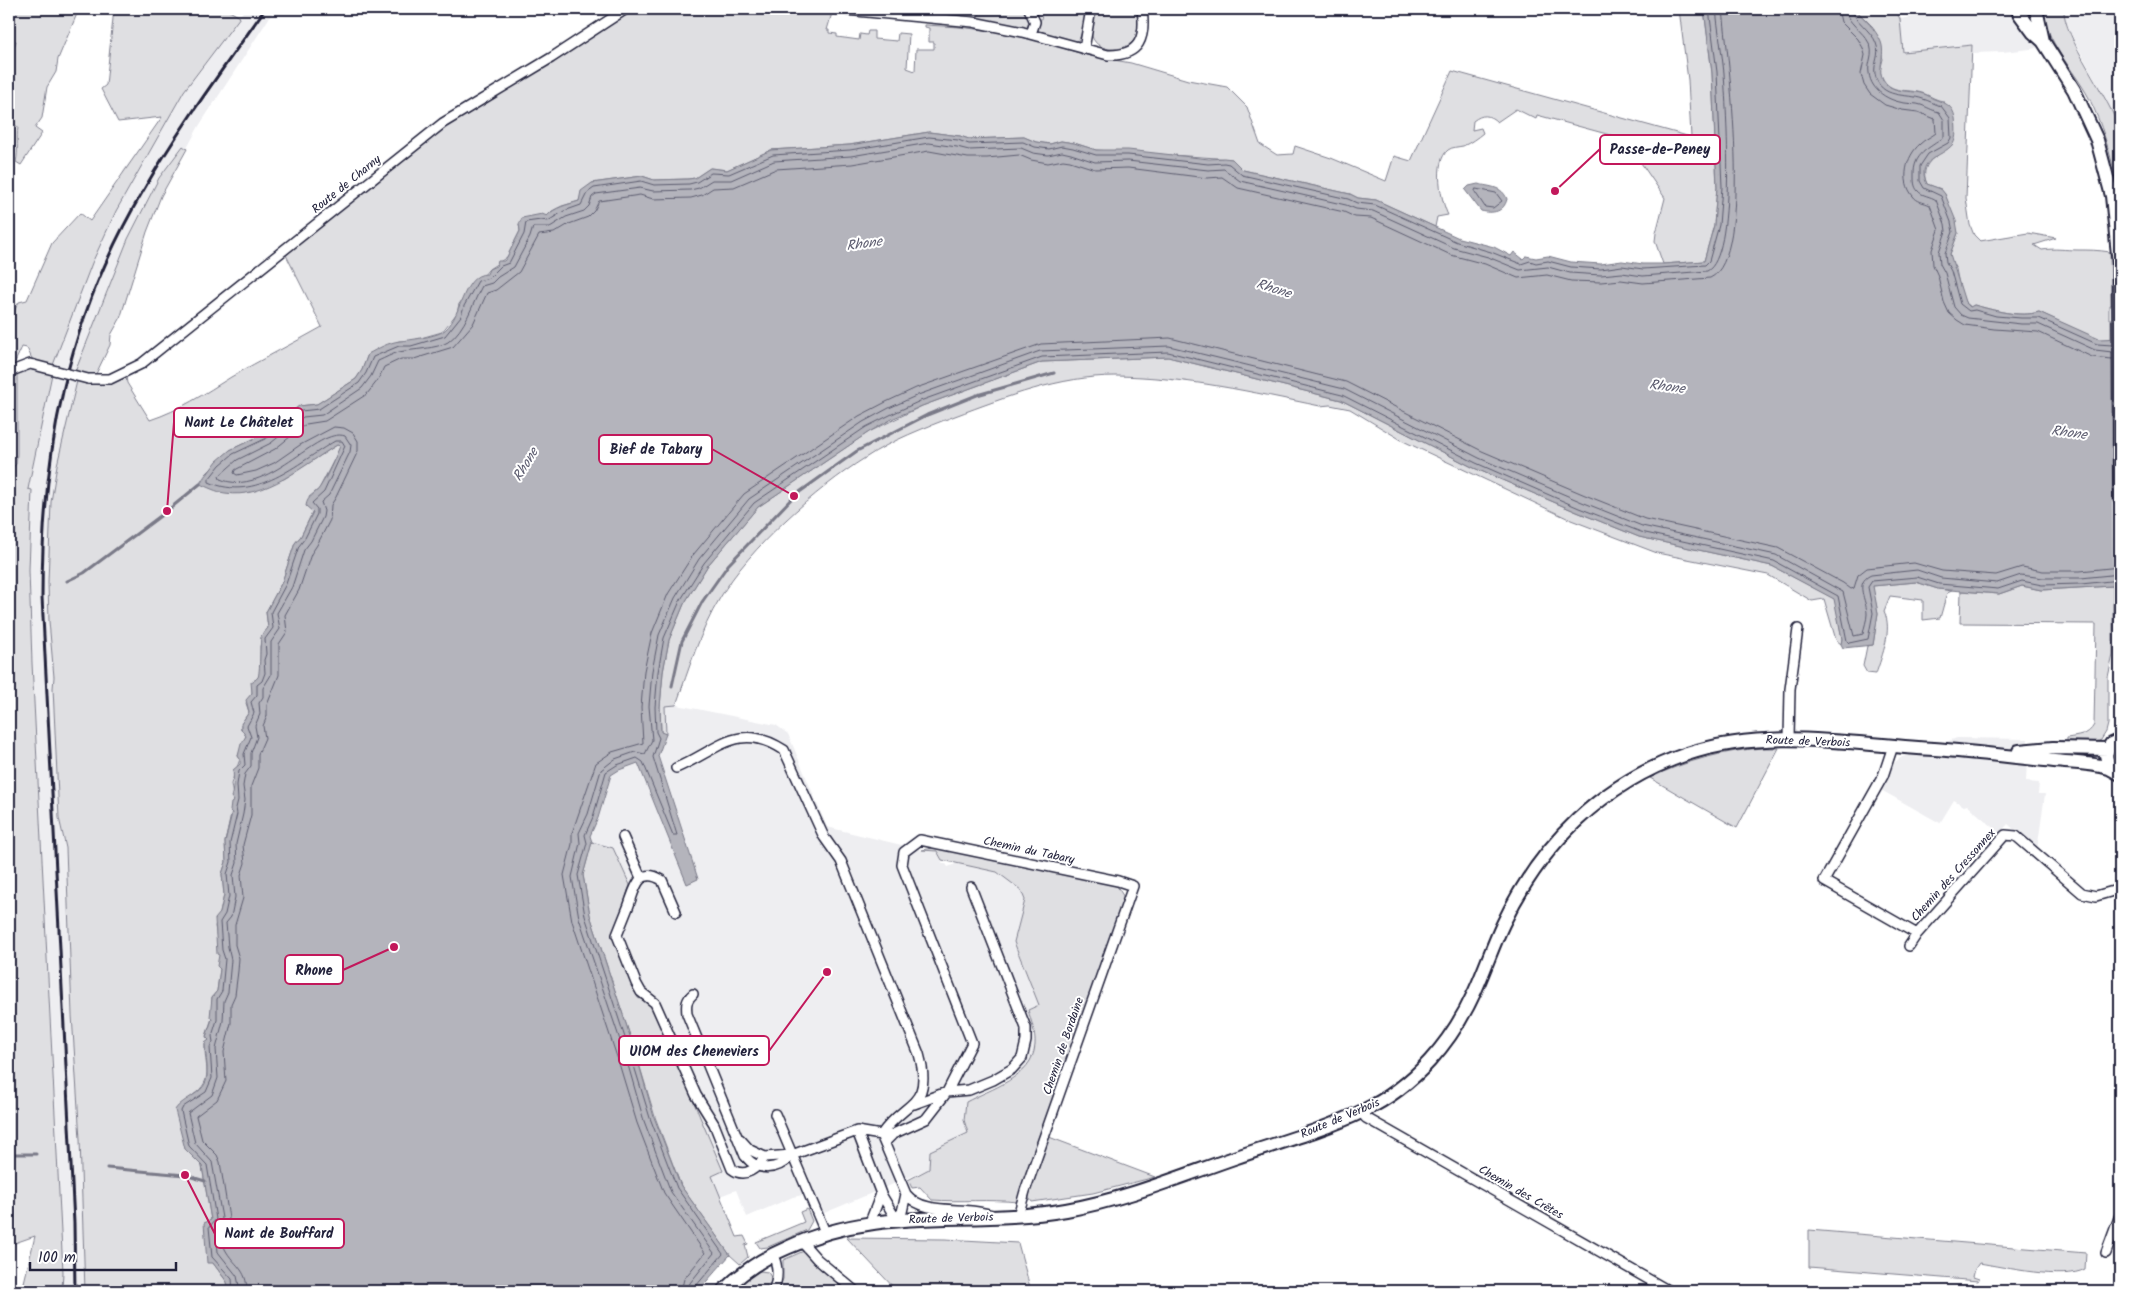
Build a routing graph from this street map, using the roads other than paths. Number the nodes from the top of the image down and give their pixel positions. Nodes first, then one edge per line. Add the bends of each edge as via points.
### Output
1 (626, 9) edge
2 (835, 9) edge
3 (1029, 9) edge
4 (1091, 9) edge
5 (1142, 9) edge
6 (2036, 9) edge
7 (2016, 11) edge
8 (1031, 34) junction
9 (2042, 41) junction
10 (1084, 49) junction
11 (2119, 318) edge
12 (9, 372) edge
13 (2120, 498) edge
14 (1798, 629) dead end
15 (1789, 738) junction
16 (2120, 740) edge
17 (1893, 746) junction
18 (2108, 749) junction
19 (1994, 753) junction
20 (676, 768) dead end
21 (2115, 771) edge
22 (623, 837) dead end
23 (641, 878) junction
24 (971, 886) dead end
25 (1133, 886) joint
26 (2120, 889) edge
27 (676, 912) dead end
28 (1917, 934) junction
29 (1909, 946) dead end
30 (694, 994) dead end
31 (947, 1092) junction
32 (914, 1104) junction
33 (1362, 1112) junction
34 (775, 1114) dead end
35 (857, 1131) junction
36 (740, 1139) junction
37 (883, 1139) junction
38 (792, 1155) junction
39 (765, 1158) junction
40 (758, 1167) junction
41 (882, 1194) junction
42 (906, 1194) junction
43 (2120, 1215) edge
44 (997, 1216) junction
45 (1018, 1216) junction
46 (896, 1219) junction
47 (870, 1222) junction
48 (825, 1232) junction
49 (801, 1241) junction
50 (2106, 1253) dead end
51 (773, 1254) junction
52 (723, 1291) edge
53 (773, 1291) edge
54 (855, 1291) edge
55 (1669, 1291) edge

1 - 12 street, Route de Charny, bridge via 443,124 141,364 102,380 30,364
2 - 8 street via 973,22
3 - 8 street via 1035,22
4 - 10 street
5 - 10 street via 1143,35 1132,50 1118,55
6 - 7 street via 2030,14
6 - 9 street
7 - 9 street
8 - 10 street
9 - 11 street via 2074,90 2103,161 2117,236
11 - 13 street
14 - 15 street via 1790,689
15 - 17 street, Route de Verbois
15 - 33 street, Route de Verbois via 1733,743 1684,755 1620,785 1575,820 1543,856 1518,894 1462,1018 1448,1040 1417,1074
16 - 18 street
17 - 19 street, Route de Verbois
17 - 28 street via 1883,776 1824,881
18 - 19 street, Route de Verbois via 2053,748
18 - 21 street via 2106,761
19 - 21 street, Route de Verbois via 2091,763
20 - 32 street via 712,748 747,736 772,742 784,750 824,837 841,861 920,1054 923,1086
22 - 23 street
23 - 27 street via 652,876 662,880
23 - 40 street via 634,887 617,934 636,983 641,992 656,1003 732,1169 742,1173
24 - 31 street via 1022,1014 1026,1041 1022,1058 1012,1069 969,1090
25 - 31 street, Chemin du Tabary via 920,840 904,852 902,865 972,1044
25 - 45 street, Chemin de Bordaine
26 - 28 street, Chemin des Cressonnex via 2096,896 2082,894 2016,836 2005,835
28 - 29 street, Chemin des Cressonnex
30 - 36 street via 688,999 687,1014
31 - 32 street
31 - 37 street via 926,1119
32 - 37 street via 889,1123
33 - 45 street, Route de Verbois via 1113,1199 1069,1210
33 - 55 street, Chemin des Crêtes via 1366,1118
34 - 38 street
35 - 37 street
35 - 38 street
35 - 41 street
36 - 39 street via 750,1150
36 - 40 street via 745,1156
37 - 42 street
38 - 39 street
38 - 40 street via 774,1166
38 - 48 street
39 - 40 street
41 - 46 street
41 - 47 street
42 - 44 street via 923,1207 979,1210
42 - 46 street via 902,1212
43 - 50 street
44 - 45 street, Route de Verbois
44 - 46 street, Route de Verbois
46 - 47 street, Route de Verbois
47 - 48 street, Route de Verbois
48 - 49 street, Route de Verbois
49 - 51 street, Route de Verbois
49 - 54 street
51 - 52 street, Route de Verbois
51 - 53 street via 778,1275

